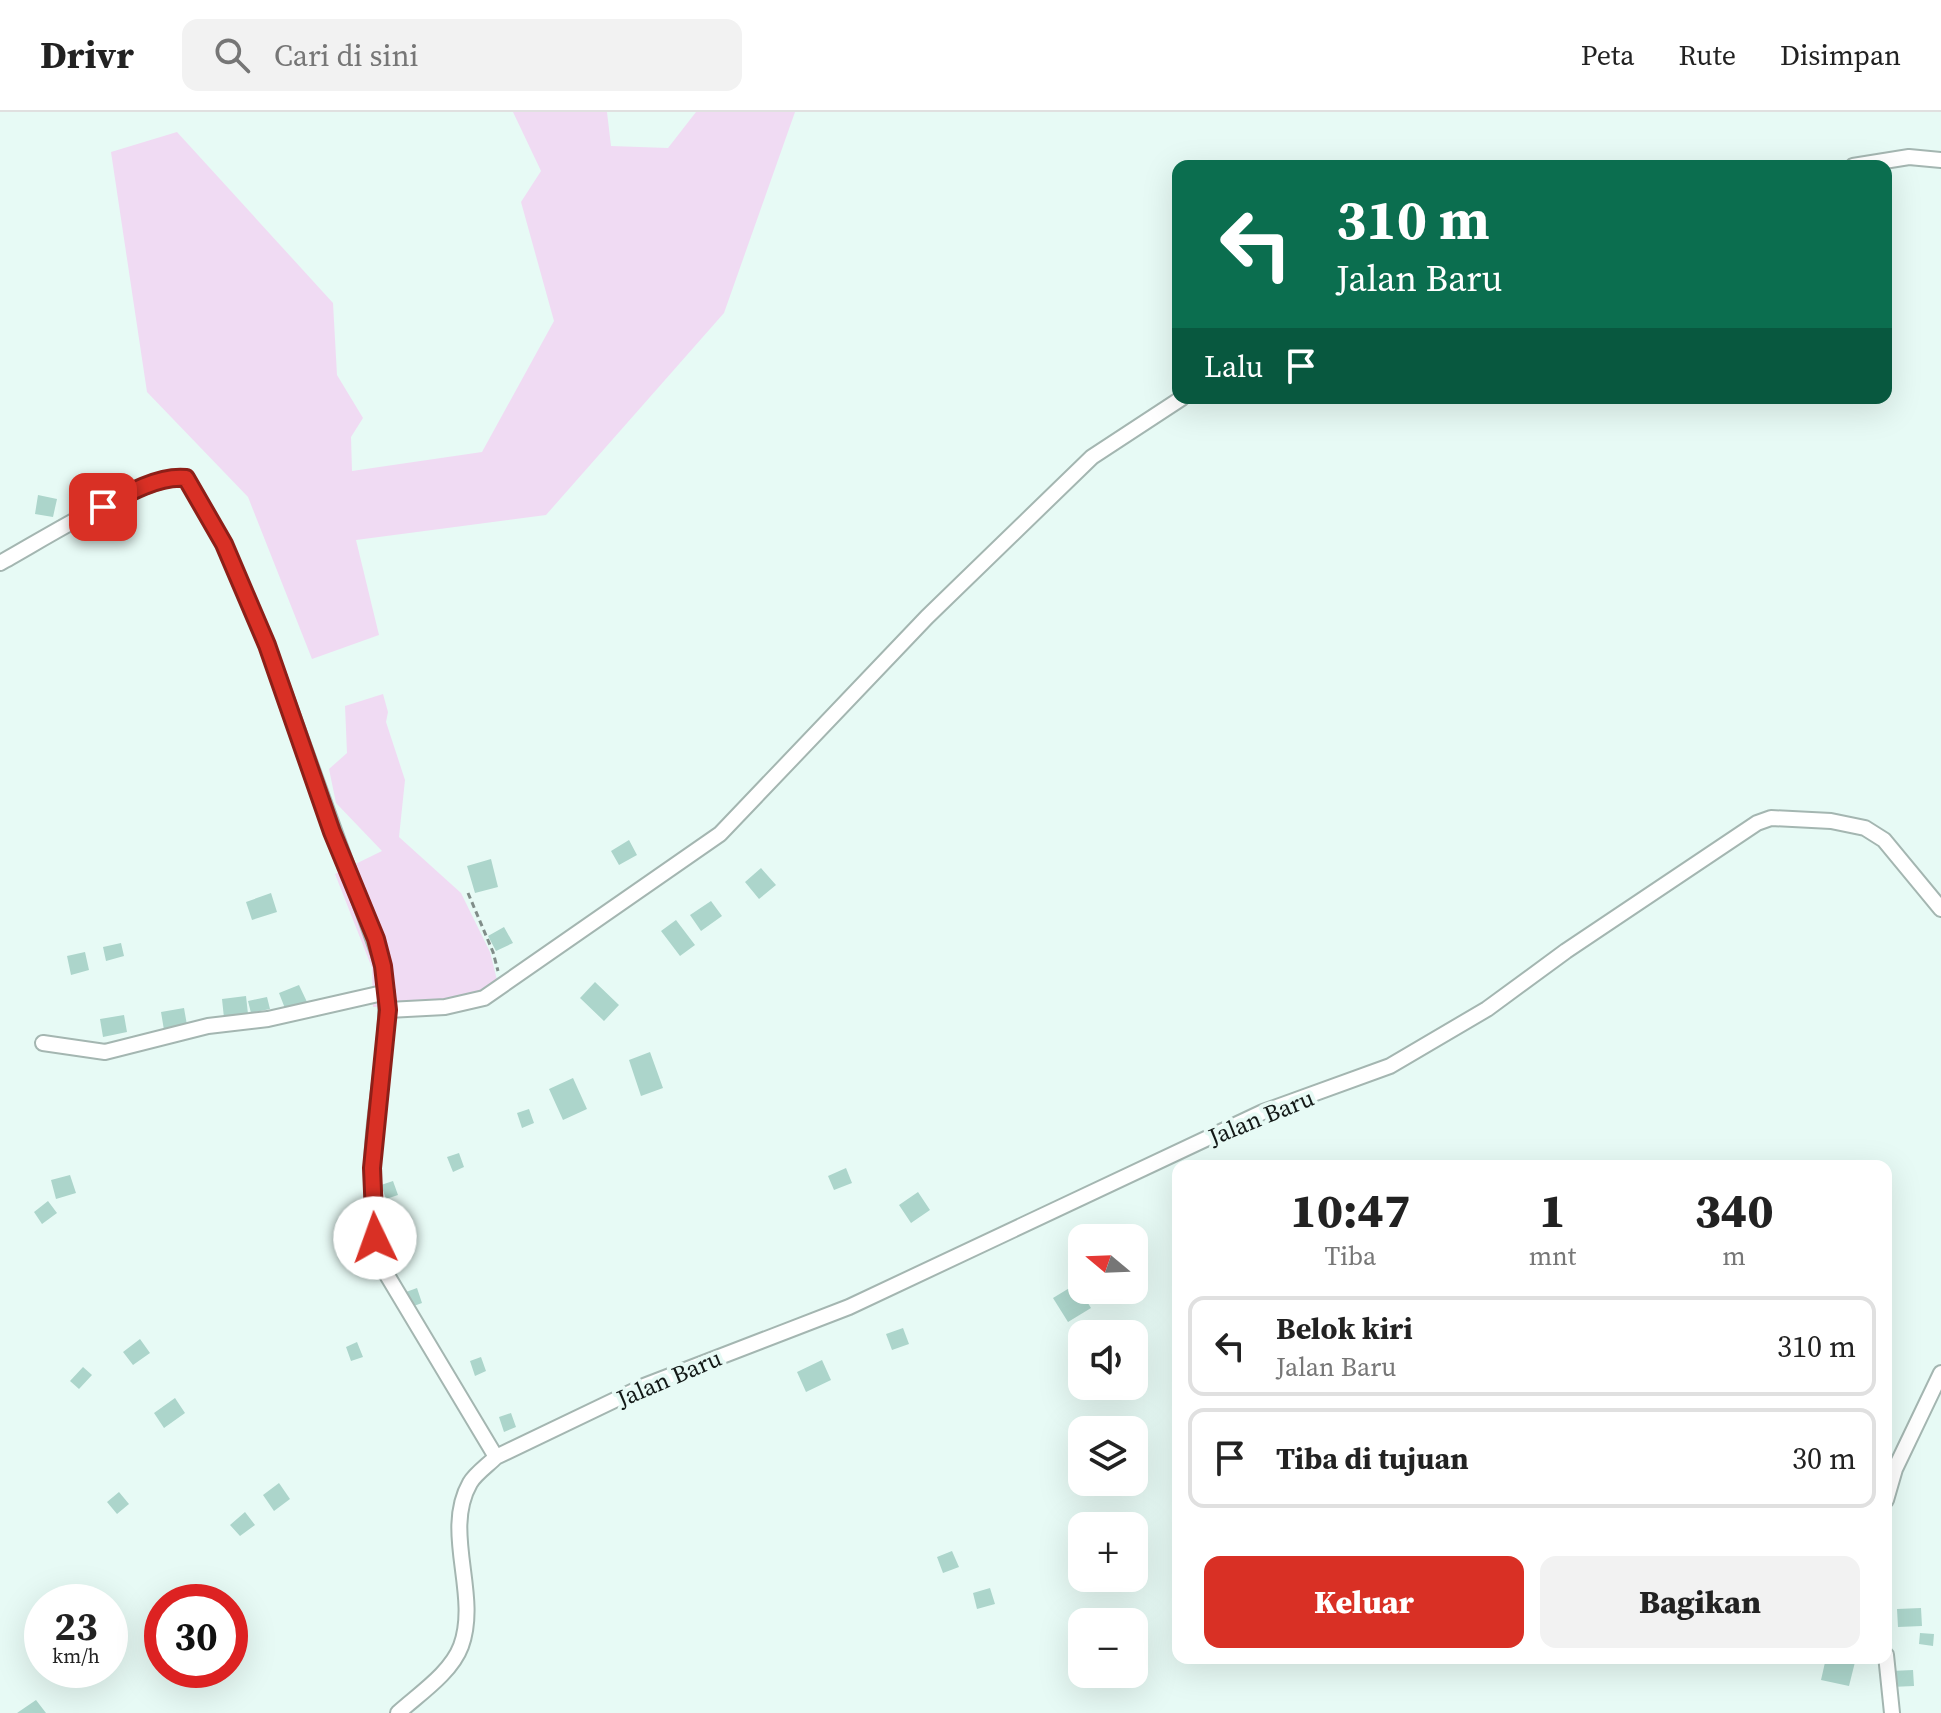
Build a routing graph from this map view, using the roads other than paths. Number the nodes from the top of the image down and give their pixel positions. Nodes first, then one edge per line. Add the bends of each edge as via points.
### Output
1 (1890, 160) edge
2 (1941, 160) edge
3 (1173, 404) edge
4 (0, 563) edge
5 (1941, 909) edge
6 (387, 992) junction
7 (388, 1010) junction
8 (43, 1043) dead end
9 (1941, 1373) edge
10 (1941, 1405) edge
11 (1925, 1410) junction
12 (496, 1457) junction
13 (1892, 1479) edge
14 (1887, 1664) edge
15 (398, 1713) edge
16 (1892, 1713) edge

1 - 2 street
3 - 7 street via 1092,457 1060,487 927,617 720,834 484,998
4 - 6 street via 128,493 186,478 224,544 267,645 332,832 376,939
5 - 12 street, Jalan Baru via 1884,840 1865,828 1771,818 1757,823 1487,1009 1390,1066 1263,1112 849,1307 644,1386
6 - 7 street
6 - 8 street via 105,1052
7 - 12 street via 372,1168 375,1238 401,1303
9 - 11 street
10 - 11 street
11 - 13 street
12 - 15 street via 471,1481 458,1514 465,1589 462,1645 454,1660
14 - 16 street

